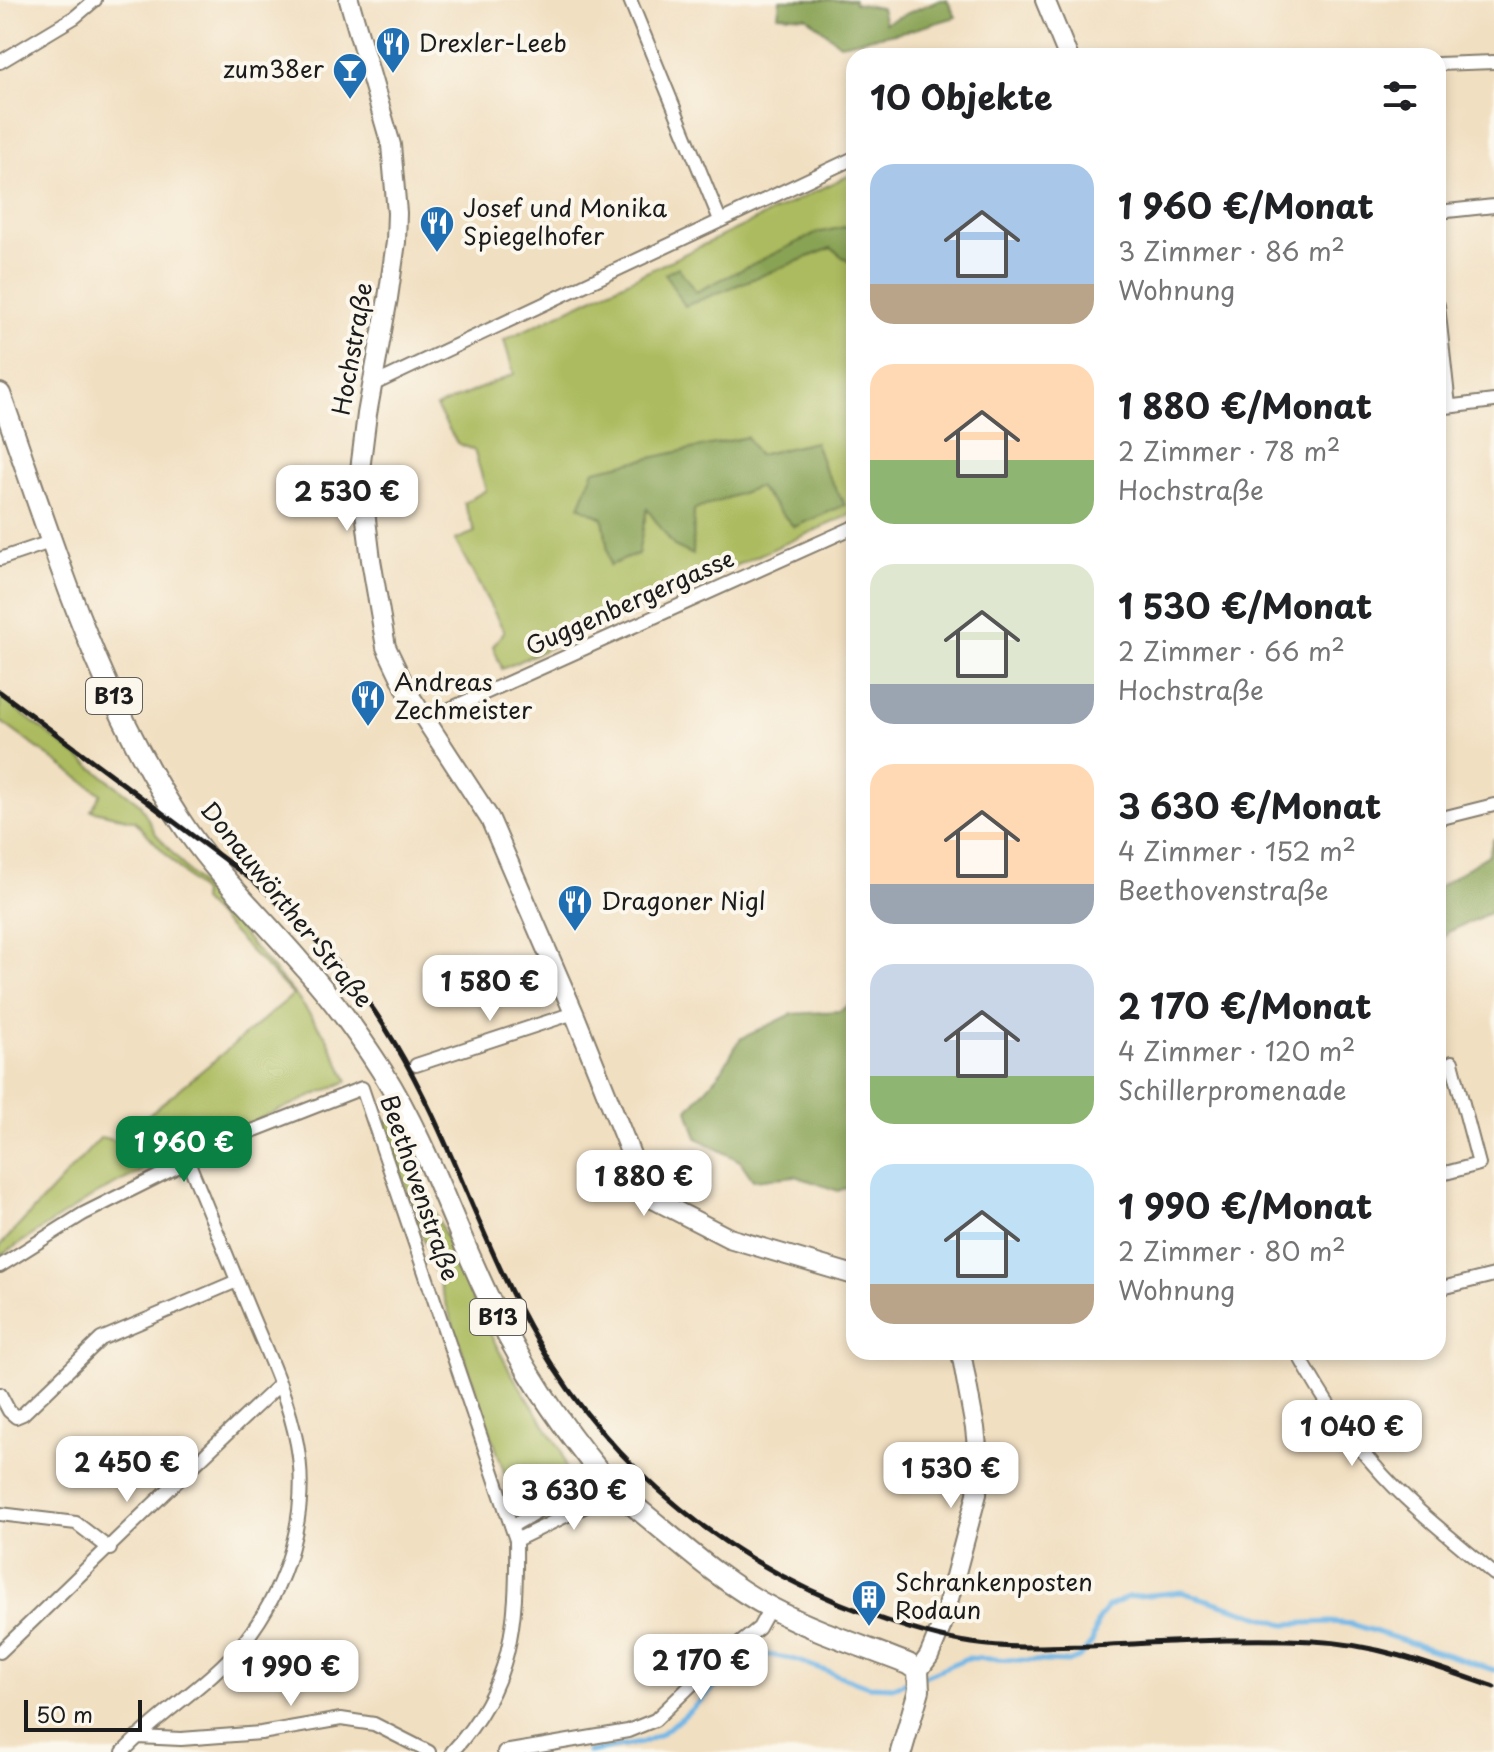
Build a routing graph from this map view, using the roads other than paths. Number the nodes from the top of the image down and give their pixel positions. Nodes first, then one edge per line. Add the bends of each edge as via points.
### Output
1 (95, 0) edge
2 (349, 0) edge
3 (630, 0) edge
4 (1045, 0) edge
5 (1065, 48) edge
6 (0, 62) edge
7 (1494, 62) edge
8 (1446, 64) edge
9 (846, 162) edge
10 (1494, 206) edge
11 (1446, 211) edge
12 (720, 220) junction
13 (372, 385) junction
14 (0, 394) edge
15 (1494, 401) edge
16 (1446, 407) edge
17 (846, 531) edge
18 (53, 541) junction
19 (0, 559) edge
20 (425, 720) junction
21 (1494, 805) edge
22 (1446, 817) edge
23 (574, 1013) junction
24 (1452, 1062) dead end
25 (416, 1065) dead end
26 (188, 1161) junction
27 (1446, 1173) edge
28 (0, 1266) edge
29 (846, 1273) edge
30 (1494, 1275) edge
31 (237, 1281) junction
32 (1446, 1287) edge
33 (962, 1360) edge
34 (1302, 1360) edge
35 (280, 1384) junction
36 (0, 1394) edge
37 (601, 1474) junction
38 (617, 1491) junction
39 (0, 1514) edge
40 (512, 1526) junction
41 (516, 1540) junction
42 (110, 1549) junction
43 (1494, 1574) edge
44 (770, 1608) junction
45 (0, 1652) edge
46 (918, 1671) junction
47 (137, 1737) junction
48 (510, 1751) edge
49 (123, 1752) edge
50 (429, 1752) edge
51 (452, 1752) edge
52 (901, 1752) edge

1 - 6 street
2 - 13 main road, Hochstraße via 391,145 397,213
3 - 12 street
4 - 5 main road
7 - 8 street
9 - 12 street
10 - 11 street
12 - 13 street
13 - 20 main road, Hochstraße via 360,470 371,560 386,647
14 - 18 main road, Donauwörther Straße / B13
15 - 16 street
17 - 20 street, Guggenbergergasse
18 - 19 street
18 - 37 main road, Donauwörther Straße / B13 via 95,652 154,778 229,884 356,1031 398,1097 515,1349
20 - 23 main road, Hochstraße via 490,819
21 - 22 street
23 - 25 street
23 - 29 main road, Hochstraße via 653,1199 729,1238
24 - 27 street via 1479,1164
26 - 28 street via 83,1214
26 - 31 street
26 - 40 street, Beethovenstraße via 362,1088
30 - 32 street
31 - 35 street
31 - 36 street via 101,1339 23,1414 16,1417 9,1411
33 - 46 main road via 975,1428 977,1494 942,1625
34 - 43 street via 1374,1466
35 - 42 street
35 - 47 street via 297,1445 300,1482 286,1572 243,1643
37 - 38 main road, Donauwörther Straße / B13
37 - 40 street
38 - 41 street
38 - 44 main road, Donauwörther Straße / B13 via 696,1558
39 - 42 street via 76,1523
40 - 41 street, Beethovenstraße
41 - 51 street, Beethovenstraße via 511,1643 489,1700
42 - 45 street
44 - 46 main road, Donauwörther Straße / B13
44 - 48 street via 759,1628 655,1720 628,1731
46 - 52 main road
47 - 49 street
47 - 50 street via 261,1733 341,1719 374,1724

